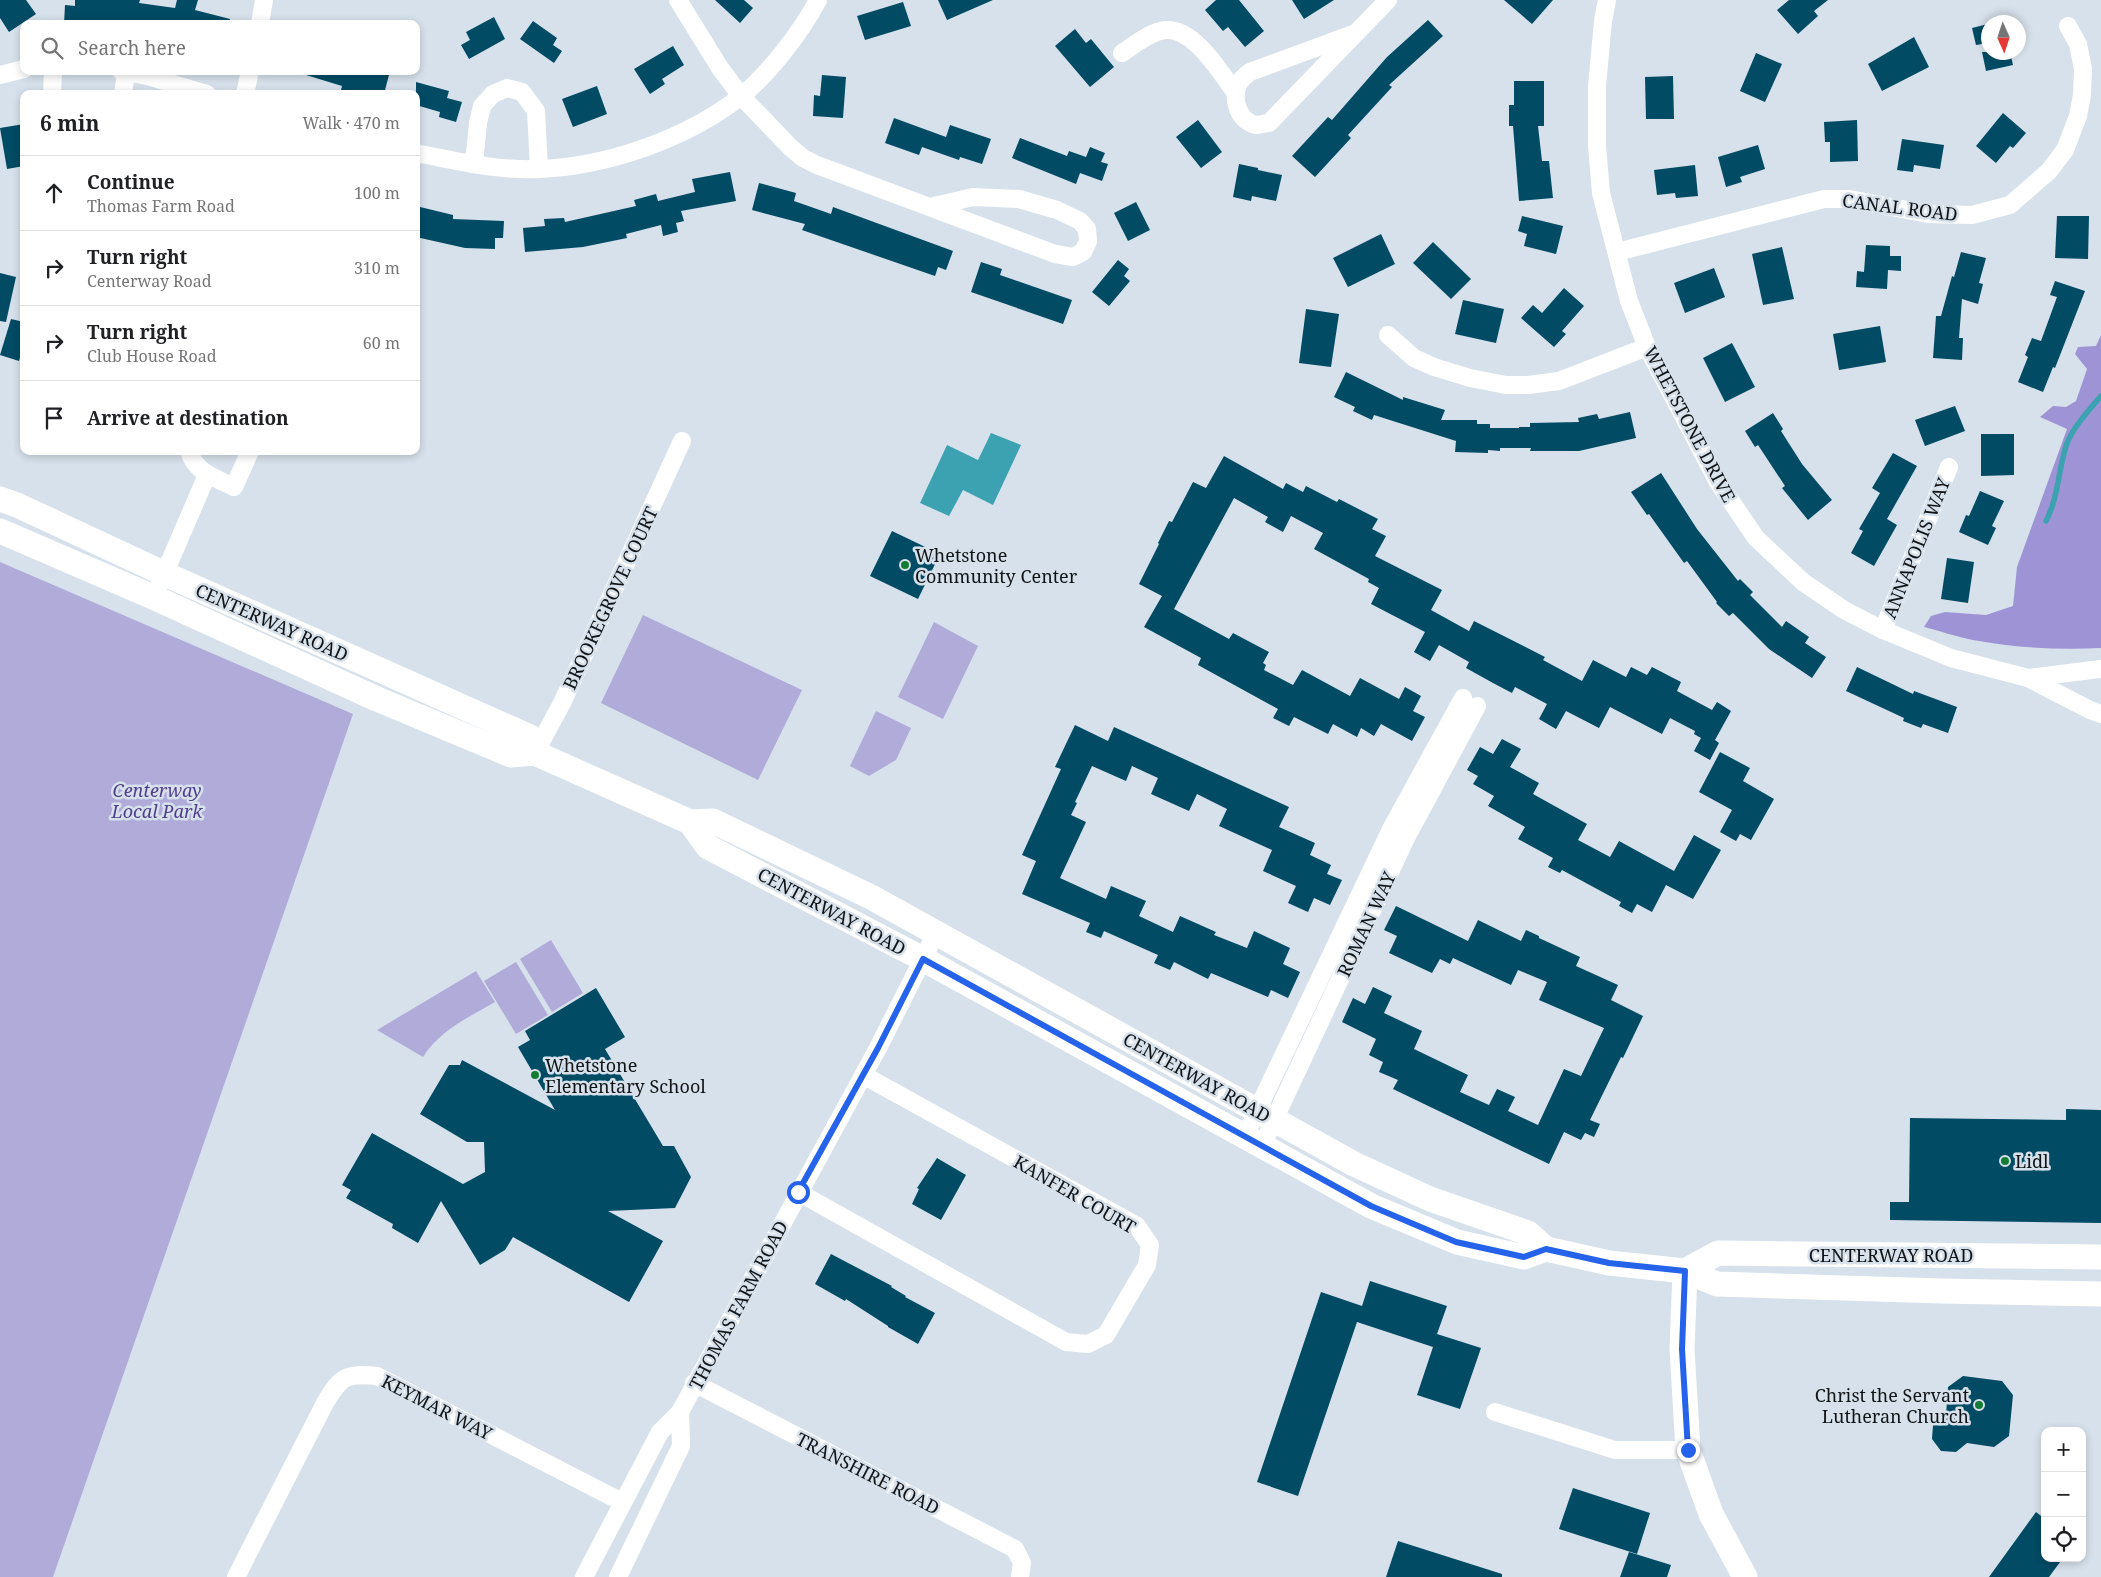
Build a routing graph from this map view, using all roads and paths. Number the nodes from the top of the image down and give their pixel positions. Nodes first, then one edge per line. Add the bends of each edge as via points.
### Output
1 (264, 0) edge
2 (678, 0) edge
3 (818, 0) edge
4 (1388, 0) edge
5 (1607, 0) edge
6 (261, 20) edge
7 (2068, 26) dead end
8 (1356, 33) junction
9 (1122, 53) dead end
10 (20, 70) edge
11 (0, 75) edge
12 (53, 75) edge
13 (126, 75) edge
14 (137, 75) edge
15 (249, 75) edge
16 (52, 90) edge
17 (124, 90) edge
18 (192, 90) edge
19 (246, 90) edge
20 (1235, 92) junction
21 (741, 96) junction
22 (420, 154) edge
23 (474, 164) junction
24 (539, 169) junction
25 (930, 207) junction
26 (1616, 252) junction
27 (1388, 335) dead end
28 (1647, 347) junction
29 (682, 441) dead end
30 (190, 455) edge
31 (248, 455) edge
32 (1949, 467) dead end
33 (207, 474) junction
34 (0, 499) edge
35 (0, 531) edge
36 (165, 574) junction
37 (153, 598) junction
38 (1884, 630) junction
39 (2101, 669) edge
40 (2028, 678) junction
41 (1470, 702) dead end
42 (2101, 714) edge
43 (535, 753) junction
44 (690, 822) junction
45 (936, 933) junction
46 (923, 959) junction
47 (863, 1075) junction
48 (1266, 1115) junction
49 (1253, 1141) junction
50 (798, 1192) junction
51 (1546, 1249) junction
52 (2101, 1257) edge
53 (1685, 1271) junction
54 (2101, 1294) edge
55 (694, 1383) junction
56 (680, 1412) junction
57 (1495, 1412) dead end
58 (1688, 1450) junction
59 (622, 1502) junction
60 (236, 1577) edge
61 (584, 1577) edge
62 (618, 1577) edge
63 (1020, 1577) edge
64 (1745, 1577) edge

1 - 6 street
2 - 21 street
3 - 21 street via 786,49
4 - 8 street
5 - 26 street, WHETSTONE DRIVE via 1597,86 1598,146 1601,192
7 - 26 street, CANAL ROAD via 2078,44 2083,69 2078,116 2065,150 2049,172 2010,205 1972,215 1928,214 1849,199 1824,200
8 - 20 street via 1250,72 1239,81
8 - 20 street via 1269,122 1256,125 1244,118 1236,108
9 - 20 street via 1165,30 1187,35
10 - 11 street
12 - 16 street
13 - 17 street
14 - 18 street
15 - 19 street
21 - 24 street via 672,136 626,154
21 - 25 street via 803,158
22 - 23 street
23 - 24 street
23 - 24 street via 482,106 493,94 507,88 522,92 536,111
25 - 25 street via 1055,254 1073,256 1083,252 1088,241 1087,229 1080,221 1057,210 1019,199 973,197
26 - 28 street, WHETSTONE DRIVE via 1629,301
27 - 28 street via 1414,358 1434,367 1506,385 1559,380
28 - 38 street, WHETSTONE DRIVE via 1718,482 1756,538 1803,582 1844,610
29 - 43 street, BROOKEGROVE COURT via 562,704
30 - 33 street via 192,462
31 - 33 street via 234,487
32 - 38 street, ANNAPOLIS WAY
33 - 36 street
34 - 36 street, CENTERWAY ROAD
35 - 37 street, CENTERWAY ROAD
36 - 37 street
36 - 43 street, CENTERWAY ROAD via 530,737
37 - 43 street, CENTERWAY ROAD via 510,755
38 - 40 street, WHETSTONE DRIVE via 1951,658
39 - 40 street, WHETSTONE DRIVE
40 - 42 street, WHETSTONE DRIVE
41 - 48 street, ROMAN WAY via 1405,840
43 - 44 street, CENTERWAY ROAD
44 - 45 street, CENTERWAY ROAD via 713,820 871,897
44 - 46 street, CENTERWAY ROAD via 708,847
45 - 46 street, THOMAS FARM ROAD
45 - 48 street, CENTERWAY ROAD
46 - 47 street, THOMAS FARM ROAD
46 - 49 street, CENTERWAY ROAD
47 - 50 street, THOMAS FARM ROAD
47 - 50 street, KANFER COURT via 1137,1226 1150,1245 1147,1265 1106,1335 1088,1344 1066,1342
48 - 49 street, ROMAN WAY
48 - 51 street, CENTERWAY ROAD via 1354,1164 1430,1199 1528,1233
49 - 51 street, CENTERWAY ROAD via 1371,1206 1456,1242 1524,1257
50 - 55 street, THOMAS FARM ROAD
51 - 53 street, CENTERWAY ROAD via 1609,1263
52 - 53 street, CENTERWAY ROAD via 1718,1253
53 - 54 street, CENTERWAY ROAD via 1717,1284
53 - 58 street via 1682,1349
55 - 56 street, THOMAS FARM ROAD
55 - 63 street, TRANSHIRE ROAD via 1015,1549 1022,1563
56 - 59 street, THOMAS FARM ROAD via 660,1432
56 - 62 street, THOMAS FARM ROAD via 681,1446
57 - 58 street via 1615,1450
58 - 64 street via 1711,1514
59 - 60 street, KEYMAR WAY via 377,1376 354,1374 336,1384
59 - 61 street, THOMAS FARM ROAD

